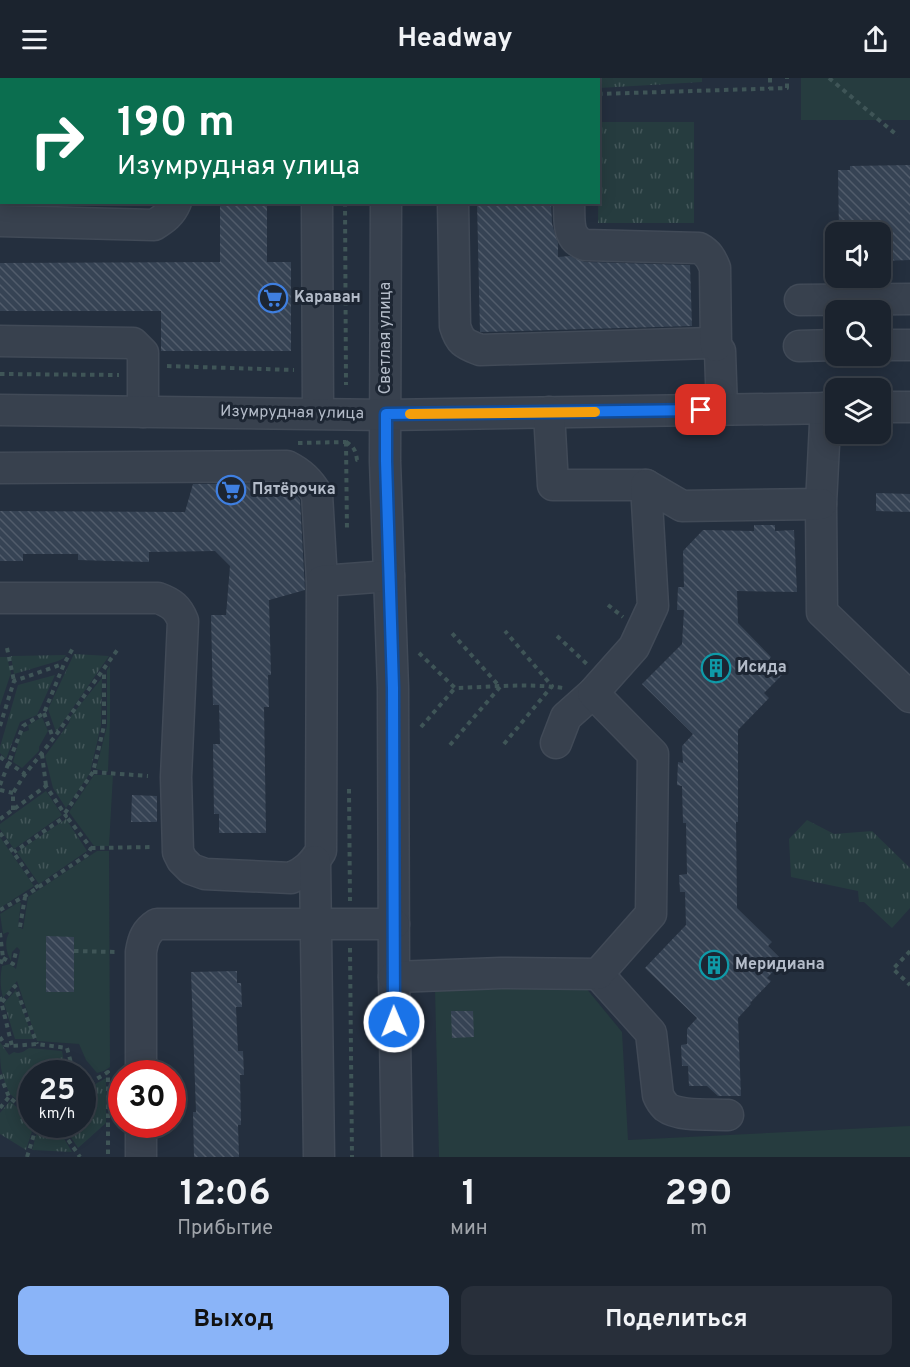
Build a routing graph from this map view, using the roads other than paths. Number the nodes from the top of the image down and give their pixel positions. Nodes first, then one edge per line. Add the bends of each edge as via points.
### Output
1 (175, 204) edge
2 (317, 204) edge
3 (386, 204) edge
4 (453, 204) edge
5 (569, 204) edge
6 (0, 221) edge
7 (910, 299) edge
8 (800, 300) dead end
9 (0, 341) edge
10 (825, 345) edge
11 (891, 345) edge
12 (910, 345) edge
13 (800, 346) dead end
14 (726, 349) junction
15 (891, 407) edge
16 (910, 407) edge
17 (825, 408) edge
18 (0, 410) edge
19 (722, 410) junction
20 (142, 411) junction
21 (549, 412) junction
22 (386, 414) junction
23 (337, 423) junction
24 (825, 424) edge
25 (0, 468) edge
26 (646, 484) junction
27 (821, 504) junction
28 (389, 576) junction
29 (322, 581) junction
30 (0, 598) edge
31 (593, 681) junction
32 (910, 697) edge
33 (556, 743) dead end
34 (315, 861) junction
35 (315, 924) junction
36 (394, 924) junction
37 (598, 974) junction
38 (394, 977) junction
39 (141, 1060) edge
40 (728, 1115) dead end
41 (141, 1138) edge
42 (141, 1157) edge
43 (319, 1157) edge
44 (397, 1157) edge

1 - 6 street via 166,218 154,225
2 - 23 street
3 - 22 street, Светлая улица
4 - 14 street via 455,326 466,345 480,350 711,343
5 - 14 street via 573,237 585,245 705,251 715,268
7 - 8 street
9 - 20 street via 133,343 143,352
10 - 13 street
11 - 12 street
14 - 19 street
15 - 16 street
17 - 19 street, Изумрудная улица
18 - 20 street, Изумрудная улица
19 - 21 street, Изумрудная улица
20 - 23 street, Изумрудная улица
21 - 22 street, Изумрудная улица
21 - 26 street via 553,485
22 - 23 street, Изумрудная улица
22 - 28 street, Светлая улица
24 - 27 street
25 - 29 street via 287,466 310,482 317,494
26 - 27 street via 682,506
26 - 31 street via 654,606 634,647
27 - 32 street via 822,612
28 - 29 street
28 - 36 street, Светлая улица
29 - 34 street via 321,851
30 - 34 street via 158,598 170,602 183,621 176,777 178,852 182,860 191,870 205,874 291,878
31 - 33 street via 566,717
31 - 37 street via 652,754 651,914
34 - 35 street
35 - 36 street
35 - 39 street via 157,924 149,929 141,952
35 - 43 street
36 - 38 street, Светлая улица
37 - 38 street
37 - 40 street via 651,1033 661,1102 679,1113
38 - 44 street, Светлая улица
41 - 42 street

